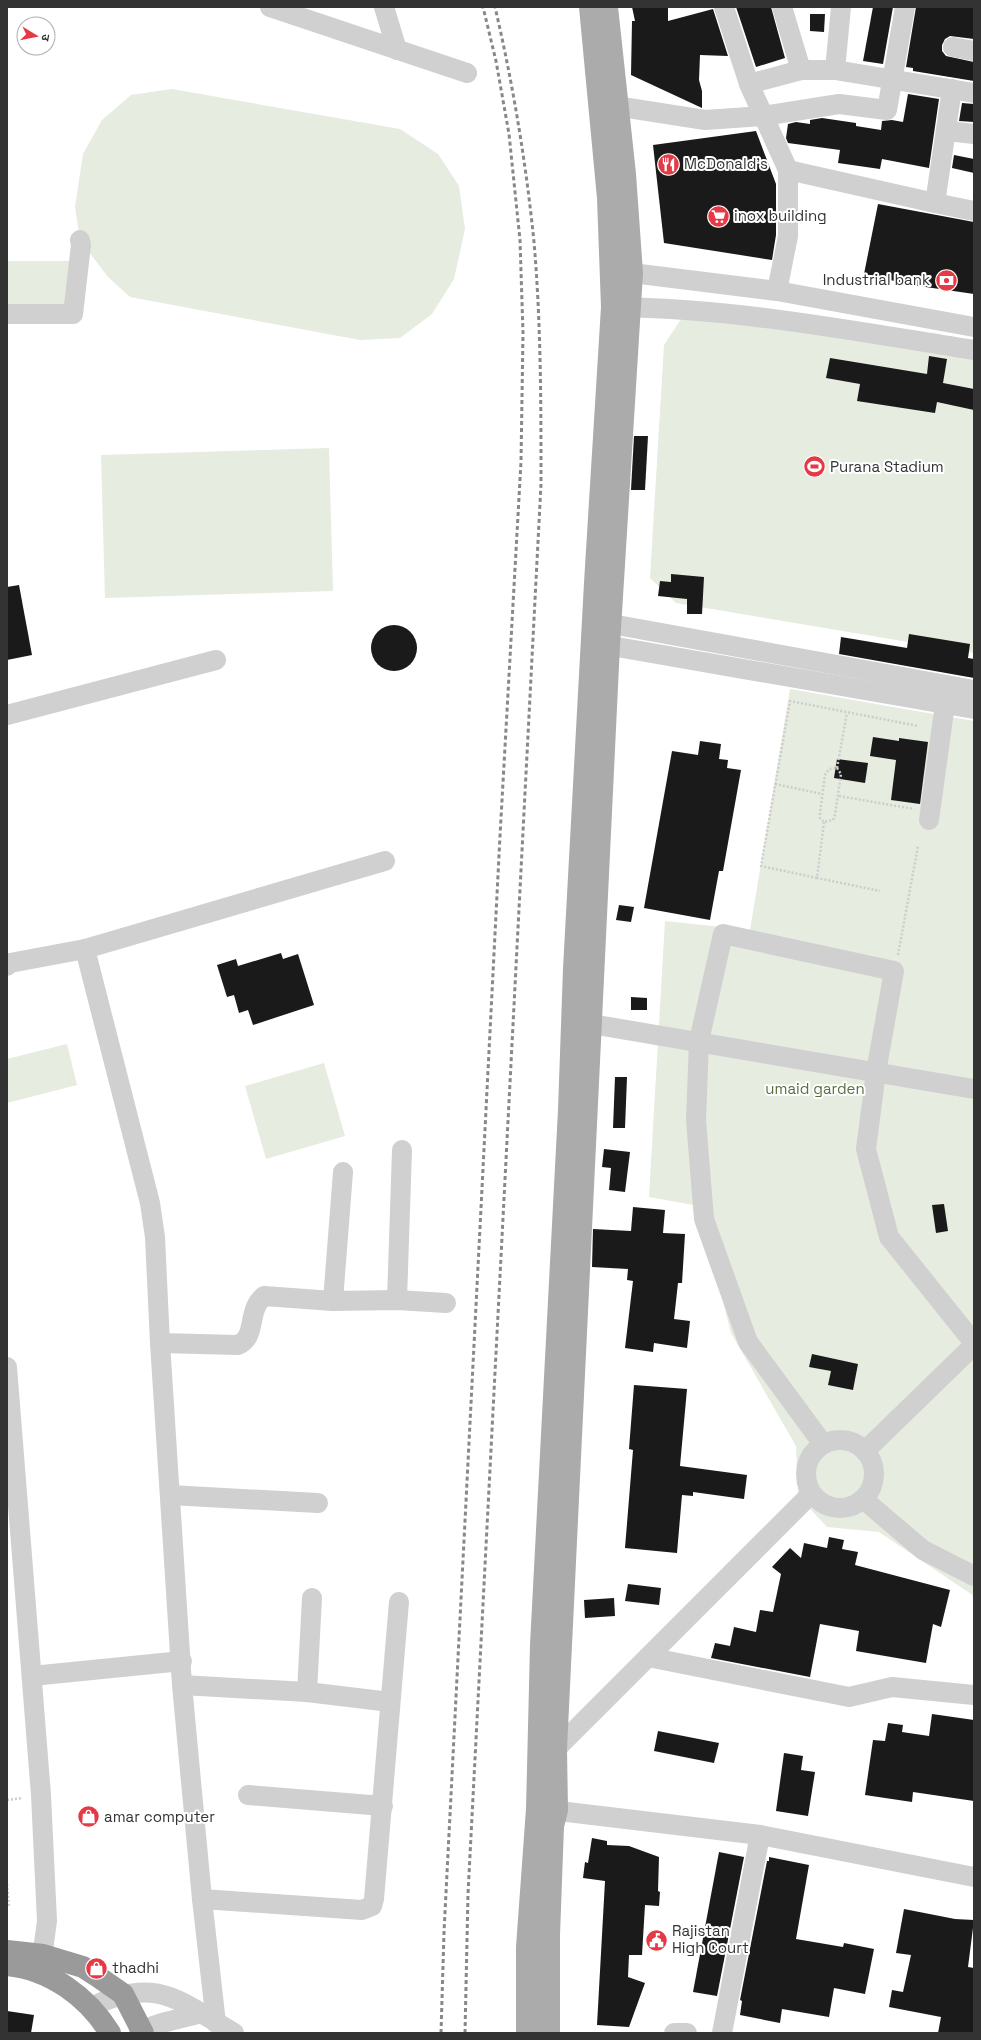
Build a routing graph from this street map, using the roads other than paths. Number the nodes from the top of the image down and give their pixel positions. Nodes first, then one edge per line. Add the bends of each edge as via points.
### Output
1 (270, 7) edge
2 (384, 7) edge
3 (590, 7) edge
4 (607, 7) edge
5 (724, 7) edge
6 (782, 7) edge
7 (841, 7) edge
8 (905, 7) edge
9 (953, 47) dead end
10 (397, 50) junction
11 (974, 51) edge
12 (801, 70) junction
13 (835, 70) junction
14 (467, 73) dead end
15 (892, 78) junction
16 (749, 84) junction
17 (952, 89) junction
18 (974, 93) edge
19 (608, 105) junction
20 (763, 116) junction
21 (947, 131) junction
22 (974, 134) edge
23 (788, 170) junction
24 (935, 203) junction
25 (974, 211) edge
26 (80, 240) dead end
27 (622, 272) junction
28 (777, 291) junction
29 (622, 307) junction
30 (7, 314) edge
31 (974, 327) edge
32 (974, 350) edge
33 (601, 633) junction
34 (216, 660) dead end
35 (974, 690) edge
36 (945, 704) junction
37 (974, 709) edge
38 (7, 715) edge
39 (930, 816) road end
40 (386, 861) dead end
41 (85, 949) junction
42 (7, 966) edge
43 (591, 1024) junction
44 (699, 1042) junction
45 (876, 1072) junction
46 (974, 1089) edge
47 (402, 1150) dead end
48 (343, 1172) dead end
49 (333, 1300) junction
50 (397, 1300) junction
51 (446, 1303) dead end
52 (160, 1343) junction
53 (971, 1352) edge
54 (7, 1367) edge
55 (823, 1444) junction
56 (865, 1451) junction
57 (170, 1494) junction
58 (811, 1494) junction
59 (863, 1499) junction
60 (318, 1503) dead end
61 (974, 1576) edge
62 (312, 1598) dead end
63 (399, 1602) dead end
64 (648, 1657) junction
65 (182, 1662) junction
66 (32, 1676) junction
67 (182, 1685) junction
68 (308, 1692) junction
69 (974, 1695) edge
70 (390, 1702) junction
71 (556, 1749) junction
72 (248, 1795) dead end
73 (383, 1806) junction
74 (547, 1809) junction
75 (760, 1835) junction
76 (974, 1876) edge
77 (202, 1899) junction
78 (7, 1951) edge
79 (41, 1963) junction
80 (7, 1965) edge
81 (123, 1994) junction
82 (91, 2007) junction
83 (209, 2018) junction
84 (141, 2032) edge
85 (110, 2033) edge
86 (234, 2033) edge
87 (527, 2033) edge
88 (549, 2033) edge
89 (674, 2033) edge
90 (687, 2033) edge
91 (722, 2033) edge

1 - 10 street
2 - 10 street
3 - 19 main road
4 - 19 main road
5 - 16 street
6 - 12 street
7 - 13 street
8 - 15 street
9 - 11 street
10 - 14 street
12 - 13 street
12 - 16 street
13 - 15 street
15 - 17 street
15 - 20 street via 887,110 839,104
16 - 20 street
17 - 18 street
17 - 21 street
19 - 20 street via 705,120
19 - 27 main road
20 - 23 street
21 - 22 street
21 - 24 street
23 - 24 street
23 - 28 street via 788,236
24 - 25 street
26 - 30 street via 73,314
27 - 28 street
27 - 29 main road
28 - 31 street
29 - 32 street via 721,312 786,319
29 - 33 main road
33 - 35 street
33 - 36 street
33 - 43 main road
33 - 74 main road via 541,1645
34 - 38 street
36 - 37 street
36 - 39 street
40 - 41 street
41 - 42 street via 10,963
41 - 52 street via 150,1203 155,1237
43 - 44 street
43 - 71 main road
44 - 45 street
44 - 45 street via 723,934 894,971
44 - 55 street via 696,1120 704,1219 748,1342
45 - 46 street
45 - 53 street via 866,1149 889,1237
47 - 50 street
48 - 49 street
49 - 50 street
49 - 52 street via 264,1296 257,1304 249,1335 238,1345
50 - 51 street
52 - 57 street
53 - 56 street
54 - 66 street
55 - 56 street via 834,1440 846,1440
55 - 58 street via 813,1452 807,1462 806,1477
56 - 59 street via 874,1474 872,1486
57 - 60 street
57 - 65 street
58 - 59 street via 822,1504 834,1508 852,1506
58 - 64 street
59 - 61 street via 923,1550
62 - 68 street
63 - 70 street
64 - 69 street via 849,1698 892,1687
64 - 71 street
65 - 66 street
65 - 67 street
66 - 79 street via 42,1795 47,1921
67 - 68 street
67 - 77 street
68 - 70 street
70 - 73 street
71 - 74 main road
72 - 73 street
73 - 77 street via 372,1906 362,1910
74 - 75 street
74 - 87 main road via 527,1947
74 - 88 main road via 553,1826
75 - 76 street
75 - 91 street
77 - 83 street
78 - 79 highway
79 - 80 highway
79 - 81 highway via 83,1967
79 - 82 highway
81 - 82 street
81 - 83 street via 153,1992 186,2003
81 - 84 highway
82 - 85 highway
83 - 84 street
83 - 86 street
89 - 90 street

